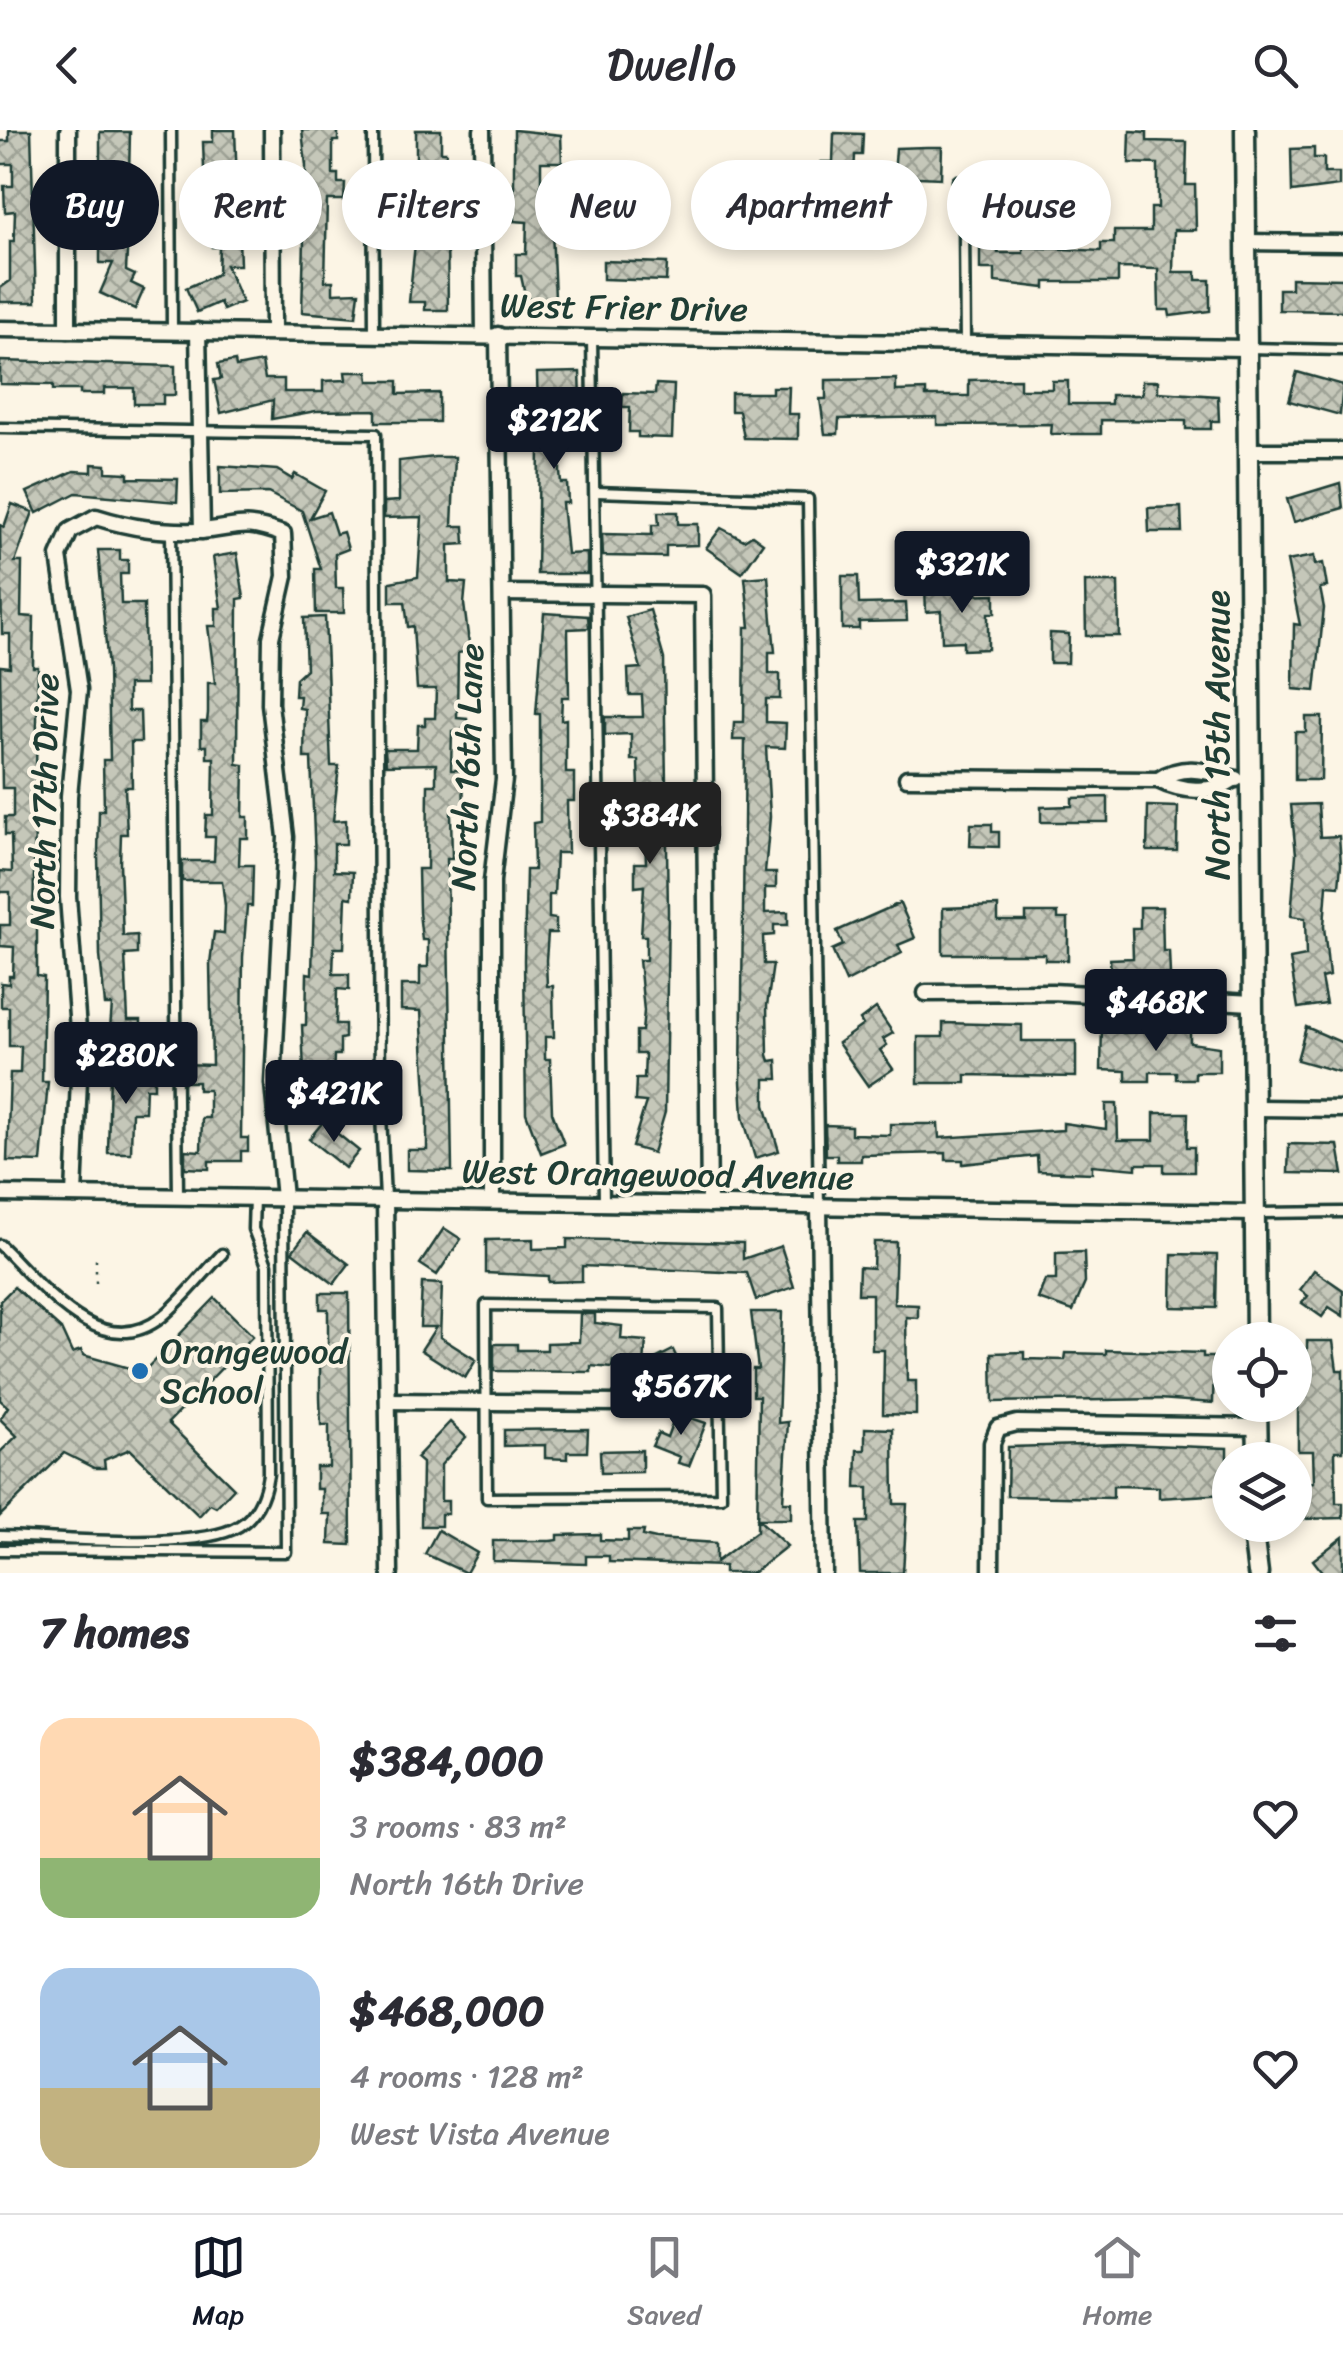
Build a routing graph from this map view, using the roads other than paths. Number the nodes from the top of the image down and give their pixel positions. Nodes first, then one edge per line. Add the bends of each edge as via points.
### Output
1 (68, 130) edge
2 (171, 130) edge
3 (272, 130) edge
4 (372, 130) edge
5 (482, 130) edge
6 (1245, 130) edge
7 (1246, 242) junction
8 (1343, 243) edge
9 (964, 250) edge
10 (0, 329) edge
11 (68, 330) junction
12 (172, 331) junction
13 (198, 332) junction
14 (274, 332) junction
15 (374, 333) junction
16 (491, 335) junction
17 (592, 337) junction
18 (965, 343) junction
19 (1246, 348) junction
20 (1343, 350) edge
21 (0, 428) edge
22 (200, 432) junction
23 (1247, 451) junction
24 (1343, 451) edge
25 (596, 492) junction
26 (171, 530) junction
27 (202, 530) junction
28 (502, 593) junction
29 (599, 594) junction
30 (1191, 770) junction
31 (906, 778) dead end
32 (1241, 779) junction
33 (1158, 780) junction
34 (1191, 788) junction
35 (926, 992) dead end
36 (1252, 1003) junction
37 (1253, 1108) junction
38 (1343, 1110) edge
39 (0, 1194) edge
40 (74, 1195) junction
41 (178, 1196) junction
42 (254, 1198) junction
43 (284, 1198) junction
44 (385, 1200) junction
45 (492, 1201) junction
46 (604, 1203) junction
47 (708, 1205) junction
48 (820, 1207) junction
49 (1343, 1212) edge
50 (1255, 1213) junction
51 (3, 1248) edge
52 (222, 1254) dead end
53 (1256, 1322) edge
54 (388, 1401) junction
55 (484, 1402) junction
56 (620, 1403) dead end
57 (1257, 1422) edge
58 (1257, 1427) junction
59 (1257, 1442) edge
60 (0, 1536) edge
61 (1254, 1542) edge
62 (1261, 1542) edge
63 (0, 1550) edge
64 (1257, 1570) edge
65 (390, 1573) edge
66 (824, 1573) edge
67 (991, 1573) edge

1 - 11 street
2 - 12 lane
3 - 14 street
4 - 15 lane
5 - 16 street, North 16th Lane
6 - 7 street, North 15th Avenue
7 - 8 street
7 - 19 street, North 15th Avenue
9 - 18 lane
10 - 11 street, West Frier Drive
11 - 12 street, West Frier Drive
12 - 13 street, West Frier Drive
13 - 14 street, West Frier Drive
13 - 22 street
14 - 15 street, West Frier Drive
15 - 16 street, West Frier Drive
16 - 17 street, West Frier Drive
16 - 28 street, North 16th Lane
17 - 18 street, West Frier Drive
17 - 25 lane
18 - 19 street, West Frier Drive
19 - 20 lane
19 - 23 street, North 15th Avenue
21 - 22 lane
22 - 27 street
22 - 44 lane via 376,434
23 - 24 street
23 - 32 street, North 15th Avenue
25 - 29 lane
25 - 48 lane via 808,500
26 - 27 street
26 - 40 street, North 17th Drive via 135,530 96,517 70,530 58,556 79,690 68,863 80,1056
26 - 41 lane
27 - 43 street via 248,522 283,534 285,576 271,638 270,704 286,837 274,1083
28 - 29 street
28 - 45 street, North 16th Lane via 504,779 492,881
29 - 46 lane
29 - 47 street via 703,595
30 - 32 street
30 - 33 street
30 - 34 street
31 - 33 street
32 - 34 street via 1219,789
32 - 36 street, North 15th Avenue
33 - 34 street
35 - 36 street
36 - 37 street, North 15th Avenue
37 - 38 street
37 - 50 street, North 15th Avenue
39 - 40 street, West Orangewood Avenue
40 - 41 street, West Orangewood Avenue
41 - 42 street, West Orangewood Avenue
42 - 43 street, West Orangewood Avenue
42 - 60 lane via 253,1229 268,1265 268,1474 249,1519 207,1539
43 - 44 street, West Orangewood Avenue
43 - 63 lane via 286,1552
44 - 45 street, West Orangewood Avenue
44 - 54 street
45 - 46 street, West Orangewood Avenue
46 - 47 street, West Orangewood Avenue
47 - 48 street, West Orangewood Avenue
48 - 50 street, West Orangewood Avenue
48 - 66 street
49 - 50 lane
50 - 53 street, North 15th Avenue
51 - 52 lane via 78,1320 117,1331 161,1317
54 - 55 street
54 - 65 street
55 - 55 lane via 486,1304 718,1308 721,1497 487,1498
55 - 56 street
57 - 58 street
58 - 59 street
58 - 67 street via 998,1428 992,1443
61 - 64 street
62 - 64 street

